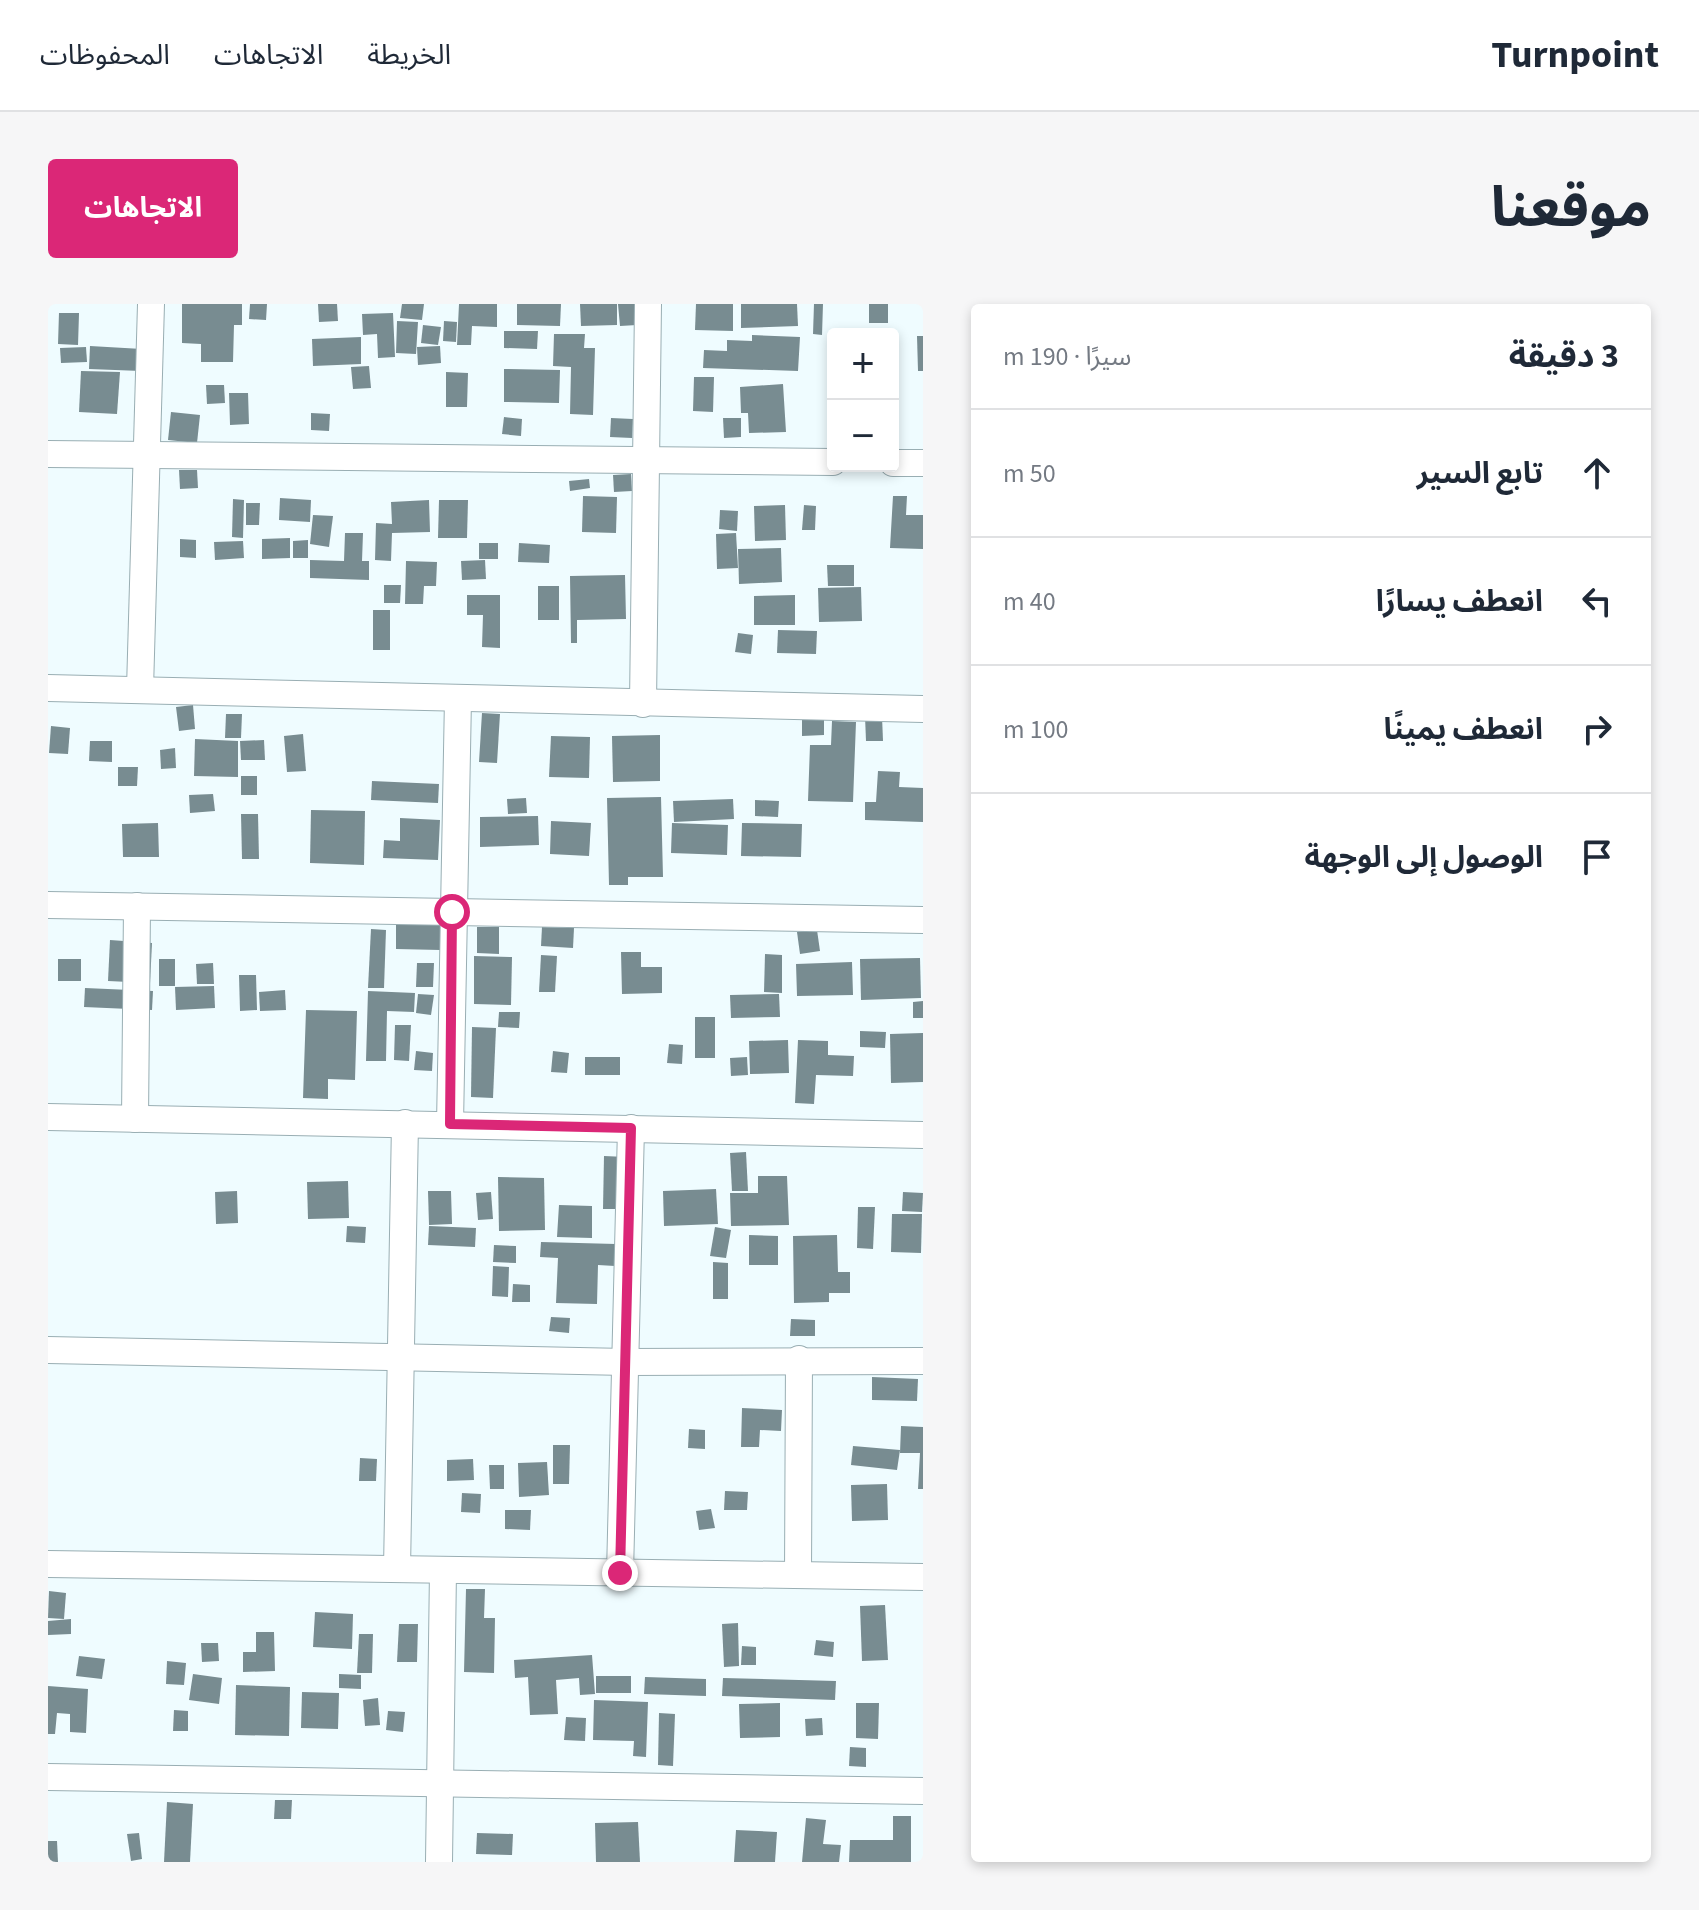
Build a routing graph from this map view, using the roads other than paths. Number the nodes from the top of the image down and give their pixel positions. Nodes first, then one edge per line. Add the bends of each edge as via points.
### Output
1 (151, 304) edge
2 (648, 304) edge
3 (48, 454) edge
4 (146, 458) junction
5 (645, 459) junction
6 (827, 462) edge
7 (899, 463) edge
8 (923, 463) edge
9 (48, 688) edge
10 (140, 689) junction
11 (458, 698) junction
12 (643, 704) junction
13 (923, 709) edge
14 (48, 905) edge
15 (137, 906) junction
16 (452, 912) junction
17 (923, 920) edge
18 (48, 1117) edge
19 (135, 1119) junction
20 (405, 1123) junction
21 (450, 1124) junction
22 (631, 1128) junction
23 (923, 1135) edge
24 (48, 1350) edge
25 (401, 1355) junction
26 (799, 1359) junction
27 (923, 1361) edge
28 (626, 1362) junction
29 (48, 1564) edge
30 (397, 1569) junction
31 (443, 1570) junction
32 (620, 1573) junction
33 (798, 1575) junction
34 (923, 1577) edge
35 (48, 1777) edge
36 (441, 1783) junction
37 (923, 1791) edge
38 (439, 1862) edge

1 - 4 street
2 - 5 street
3 - 4 street
4 - 5 street
4 - 10 street
5 - 6 street
5 - 12 street
7 - 8 street
9 - 10 street
10 - 11 street
11 - 12 street
11 - 16 street
12 - 13 street
14 - 15 street
15 - 16 street
15 - 19 street
16 - 17 street
16 - 21 street
18 - 19 street
19 - 20 street
20 - 21 street
20 - 25 street
21 - 22 street
22 - 23 street
22 - 28 street
24 - 25 street
25 - 28 street
25 - 30 street
26 - 27 street
26 - 28 street
26 - 33 street
28 - 32 street
29 - 30 street
30 - 31 street
31 - 32 street
31 - 36 street
32 - 33 street
33 - 34 street
35 - 36 street
36 - 37 street
36 - 38 street

